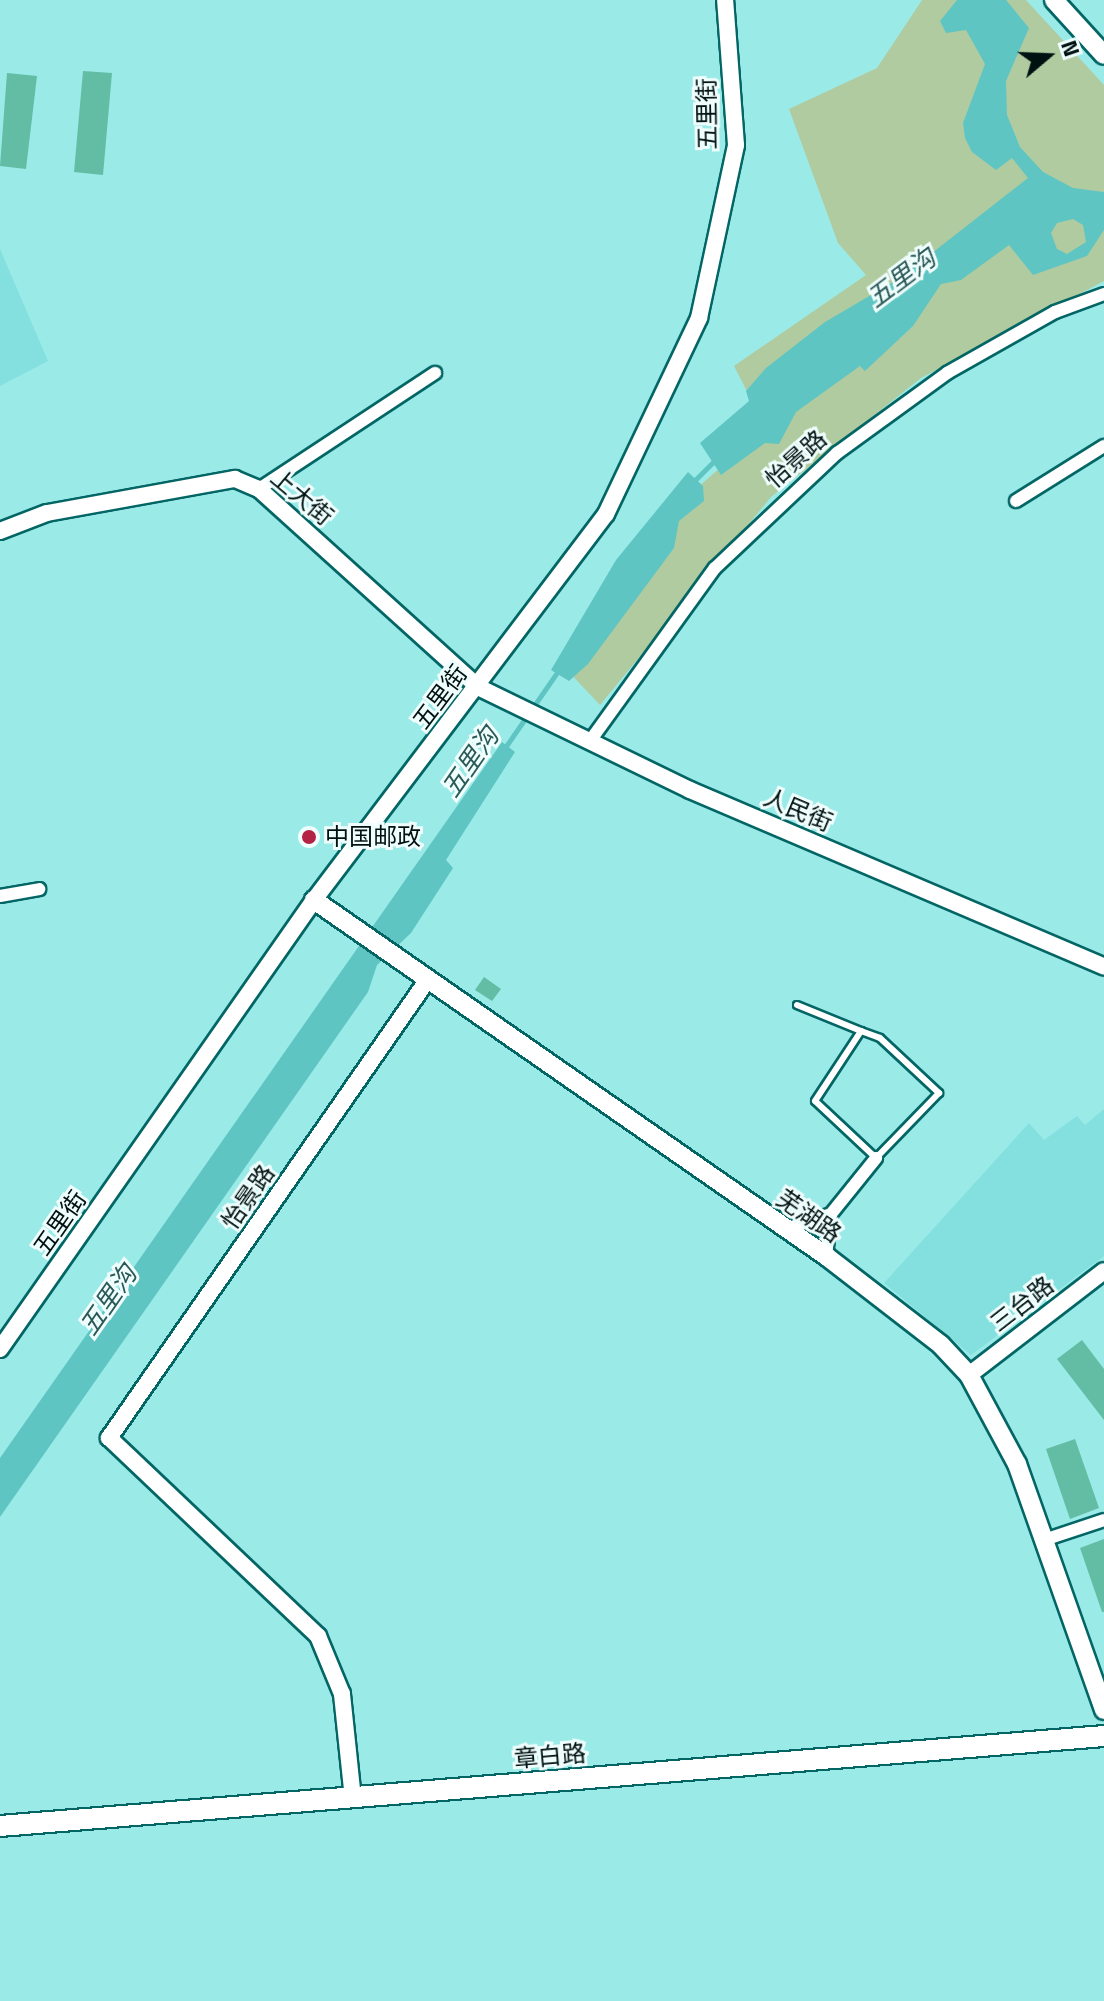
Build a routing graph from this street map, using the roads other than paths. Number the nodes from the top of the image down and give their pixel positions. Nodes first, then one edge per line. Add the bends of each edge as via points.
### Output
1 (725, 0) edge
2 (1054, 0) edge
3 (1104, 55) edge
4 (1104, 294) edge
5 (435, 373) dead end
6 (1104, 446) edge
7 (259, 489) junction
8 (1016, 501) dead end
9 (0, 531) edge
10 (478, 687) junction
11 (590, 741) junction
12 (39, 889) dead end
13 (0, 896) edge
14 (314, 900) junction
15 (1104, 967) edge
16 (426, 982) junction
17 (797, 1005) dead end
18 (861, 1031) junction
19 (876, 1158) junction
20 (831, 1214) junction
21 (786, 1229) junction
22 (826, 1256) junction
23 (1104, 1271) edge
24 (0, 1349) edge
25 (969, 1375) junction
26 (1104, 1520) edge
27 (1044, 1540) junction
28 (1104, 1710) edge
29 (1104, 1736) edge
30 (353, 1799) junction
31 (0, 1826) edge

1 - 10 street, 五里街 via 736,145 699,318 606,514
2 - 3 main road
4 - 11 street, 怡景路 via 1055,312 947,373 837,453 715,568
5 - 7 street
6 - 8 street
7 - 9 street, 上大街 via 219,479 47,513
7 - 10 street, 上大街
10 - 11 street, 人民街
10 - 14 street, 五里街
11 - 15 street, 人民街
12 - 13 street
14 - 16 main road, 芜湖路
14 - 24 street, 五里街
16 - 21 main road, 芜湖路
16 - 30 street, 怡景路 via 109,1438 318,1636 342,1694
17 - 18 lane
18 - 19 lane via 815,1101
18 - 19 lane via 880,1038 939,1093
19 - 20 street
20 - 21 street
20 - 22 street
21 - 22 main road, 芜湖路
22 - 25 main road, 芜湖路 via 941,1345
23 - 25 street, 三台路
25 - 27 main road, 芜湖路 via 1017,1464
26 - 27 street
27 - 28 main road, 芜湖路
29 - 30 main road, 章白路
30 - 31 main road, 章白路

